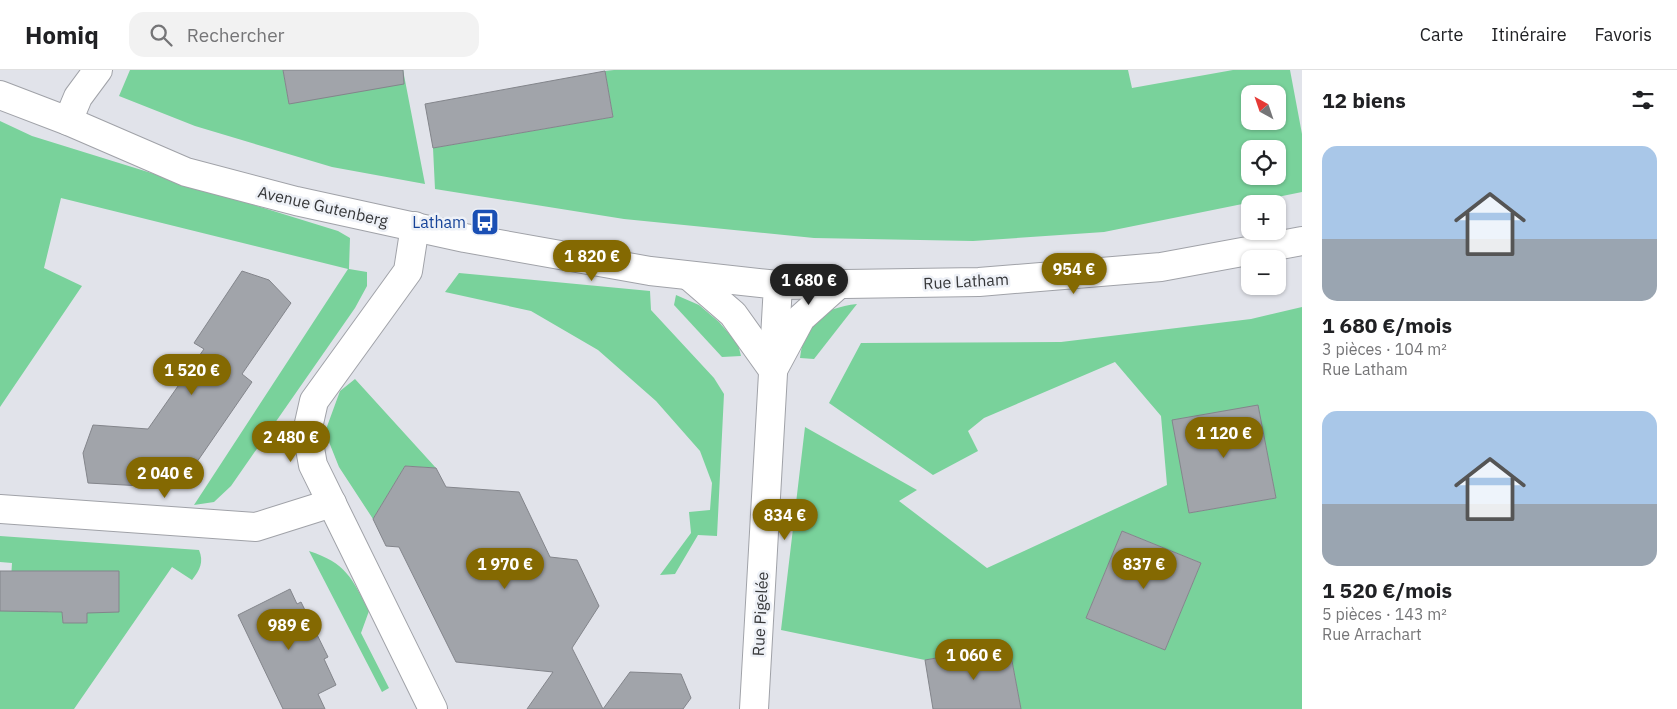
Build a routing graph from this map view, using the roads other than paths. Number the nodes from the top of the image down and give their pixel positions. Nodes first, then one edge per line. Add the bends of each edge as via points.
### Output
1 (98, 70) edge
2 (0, 96) edge
3 (68, 121) junction
4 (414, 226) junction
5 (1302, 241) edge
6 (689, 276) junction
7 (839, 284) junction
8 (778, 285) junction
9 (774, 370) junction
10 (332, 503) junction
11 (0, 509) edge
12 (433, 709) edge
13 (754, 709) edge

1 - 3 street via 78,97
2 - 3 street, Avenue Gutenberg
3 - 4 street, Avenue Gutenberg via 186,172 296,201
4 - 6 street, Avenue Gutenberg via 465,238
4 - 10 street via 408,272 314,401 307,432 313,465
5 - 7 street, Rue Latham via 1161,267 979,282
6 - 8 street, Avenue Gutenberg
6 - 9 street via 733,314
7 - 8 street, Rue Latham
7 - 9 street via 801,318
8 - 9 street, Rue Pigelée
9 - 13 street, Rue Pigelée
10 - 11 street via 256,527
10 - 12 street

